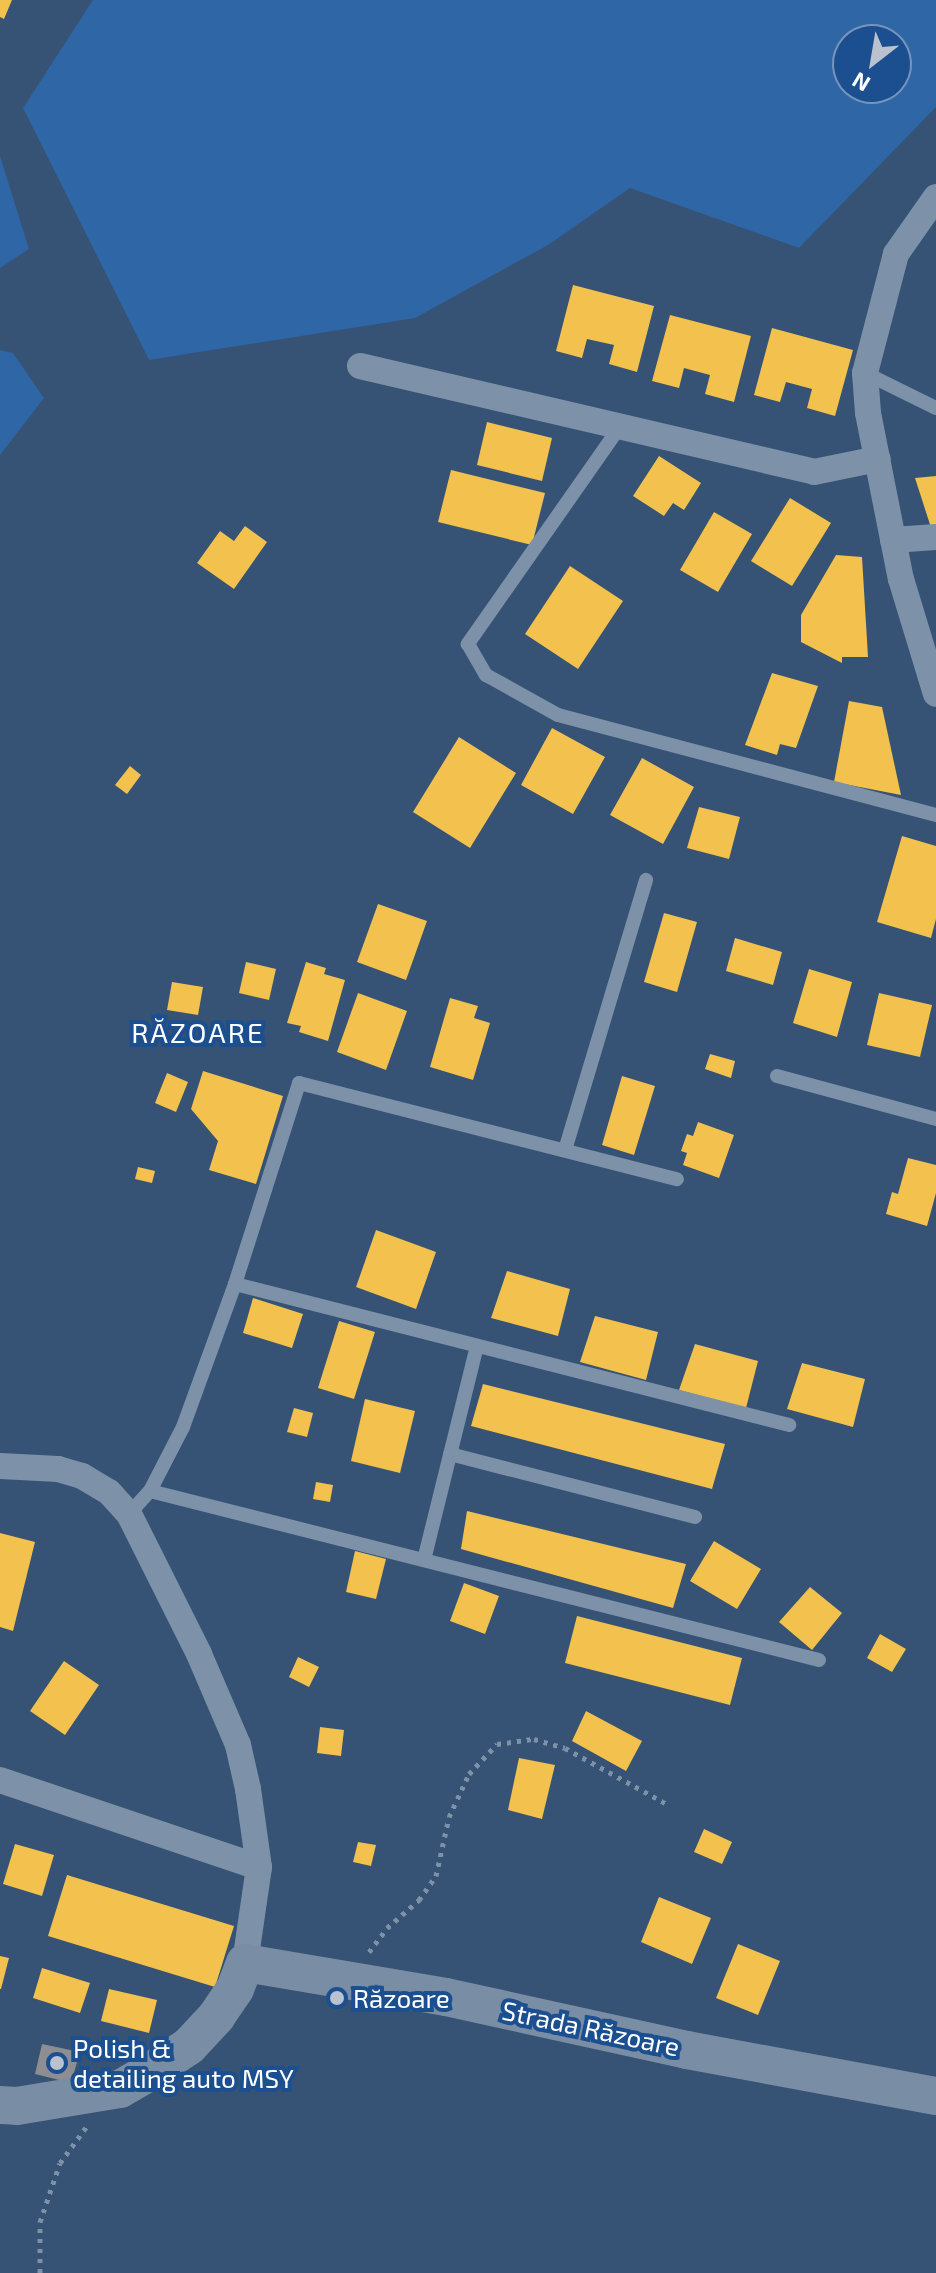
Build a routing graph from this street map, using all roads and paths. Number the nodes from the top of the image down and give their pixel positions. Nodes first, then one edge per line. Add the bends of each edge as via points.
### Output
1 (936, 197) edge
2 (360, 366) dead end
3 (865, 373) junction
4 (936, 408) edge
5 (619, 428) junction
6 (878, 459) junction
7 (936, 537) edge
8 (893, 540) junction
9 (936, 694) edge
10 (936, 815) edge
11 (646, 880) dead end
12 (777, 1076) dead end
13 (936, 1119) edge
14 (565, 1150) junction
15 (677, 1179) dead end
16 (235, 1284) junction
17 (477, 1346) junction
18 (789, 1425) dead end
19 (450, 1454) junction
20 (0, 1466) edge
21 (150, 1491) junction
22 (129, 1514) junction
23 (695, 1517) dead end
24 (424, 1560) junction
25 (819, 1660) dead end
26 (0, 1780) edge
27 (667, 1804) dead end
28 (259, 1867) junction
29 (245, 1963) junction
30 (346, 1981) junction
31 (120, 2089) junction
32 (936, 2096) edge
33 (0, 2105) edge
34 (40, 2273) edge

1 - 3 street via 896,254
2 - 5 street
3 - 4 lane
3 - 6 street
5 - 6 street via 814,472
5 - 10 lane via 468,644 486,675 558,715
6 - 8 street
7 - 8 street
8 - 9 street
11 - 14 lane
12 - 13 lane
14 - 15 lane
14 - 16 lane via 299,1083
16 - 17 lane
16 - 21 lane via 183,1427
17 - 18 lane
17 - 19 lane
19 - 23 lane
19 - 24 lane
20 - 22 street via 58,1469 82,1476 109,1492
21 - 22 lane
21 - 24 lane
22 - 28 street via 238,1745
24 - 25 lane
26 - 28 street
27 - 30 path via 565,1748 534,1739 497,1744 469,1774 449,1817 436,1876
28 - 29 street
29 - 30 street, Strada Răzoare
29 - 31 street via 235,1989 189,2046
30 - 32 street, Strada Răzoare
31 - 33 street
31 - 34 path via 60,2163 40,2222

